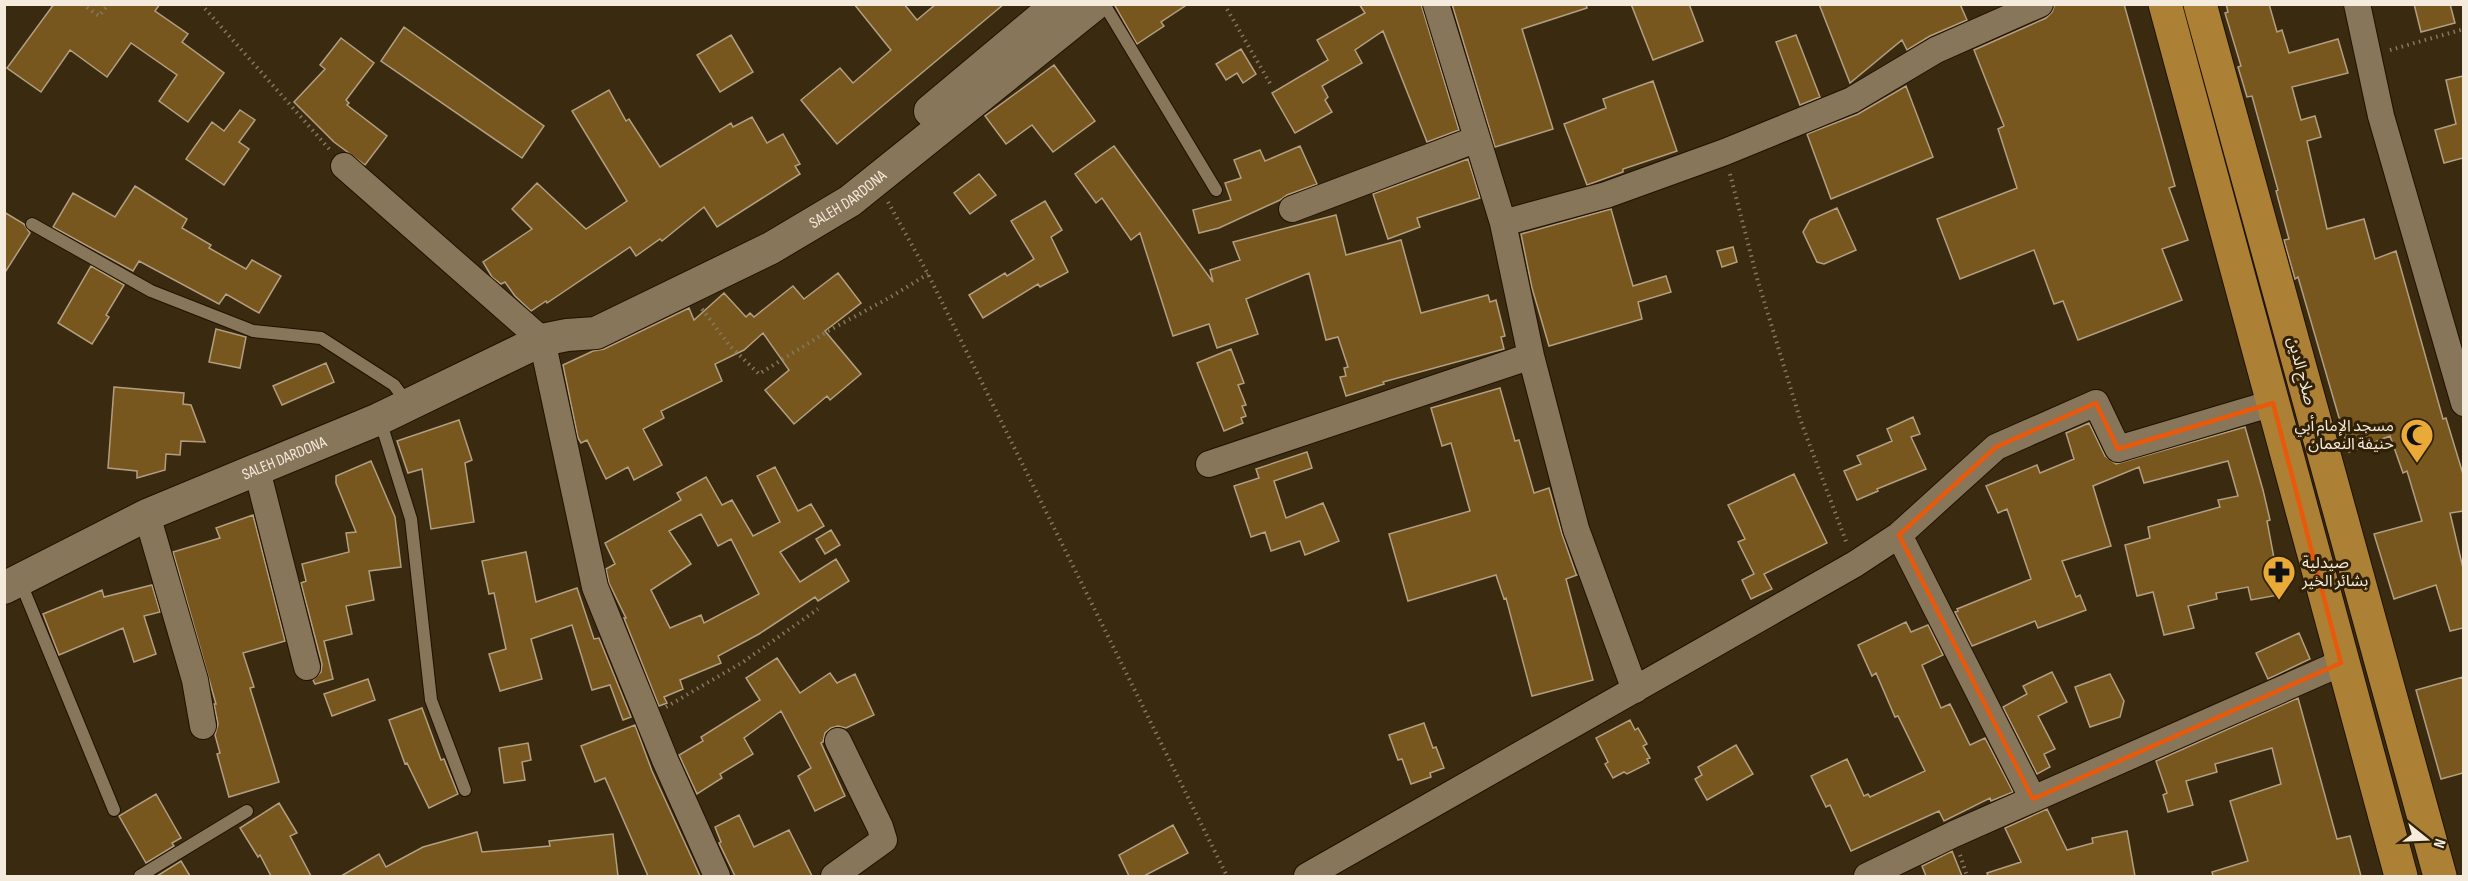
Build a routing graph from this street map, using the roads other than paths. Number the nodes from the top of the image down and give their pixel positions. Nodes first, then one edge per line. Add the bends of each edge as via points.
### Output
1 (1058, 4) edge
2 (1095, 4) edge
3 (1104, 4) edge
4 (1436, 4) edge
5 (2040, 4) edge
6 (2165, 4) edge
7 (2200, 4) edge
8 (2357, 4) edge
9 (1477, 139) junction
10 (344, 166) road end
11 (1216, 190) dead end
12 (1292, 209) dead end
13 (1503, 223) junction
14 (32, 224) dead end
15 (554, 337) junction
16 (1531, 356) junction
17 (2273, 403) junction
18 (2463, 403) edge
19 (408, 404) junction
20 (379, 419) junction
21 (1209, 464) dead end
22 (257, 470) junction
23 (147, 515) junction
24 (1899, 535) junction
25 (12, 585) edge
26 (2341, 663) junction
27 (307, 667) dead end
28 (1635, 690) junction
29 (203, 726) dead end
30 (838, 741) dead end
31 (465, 790) dead end
32 (2033, 799) junction
33 (114, 810) dead end
34 (247, 811) dead end
35 (140, 876) edge
36 (717, 876) edge
37 (834, 876) edge
38 (1307, 876) edge
39 (1867, 876) edge
40 (2401, 876) edge
41 (2440, 876) edge

1 - 15 street, SALEH DARDONA via 878,158 842,184
2 - 15 street, SALEH DARDONA via 850,201 771,248 596,333
3 - 11 lane
4 - 9 street
5 - 13 street via 1936,50 1852,100 1725,152 1606,195
6 - 17 highway
7 - 41 highway, صلاح الدين
8 - 18 street via 2381,116
9 - 12 street
9 - 13 street
10 - 15 street
13 - 16 street
14 - 19 lane via 151,291 253,331 321,338 394,385
15 - 19 street, SALEH DARDONA
15 - 36 street via 595,587 647,718
16 - 21 street
16 - 28 street via 1576,529
17 - 24 street via 2118,449 2096,403 1996,447
17 - 26 highway
19 - 20 street, SALEH DARDONA
20 - 22 street, SALEH DARDONA
20 - 31 lane via 411,519 431,700
22 - 23 street, SALEH DARDONA
22 - 27 street
23 - 25 street, SALEH DARDONA
23 - 29 street via 195,680
24 - 28 street
24 - 32 street
25 - 33 lane
26 - 32 street
26 - 40 highway
28 - 38 street
30 - 37 street via 884,840
32 - 39 street
34 - 35 lane

